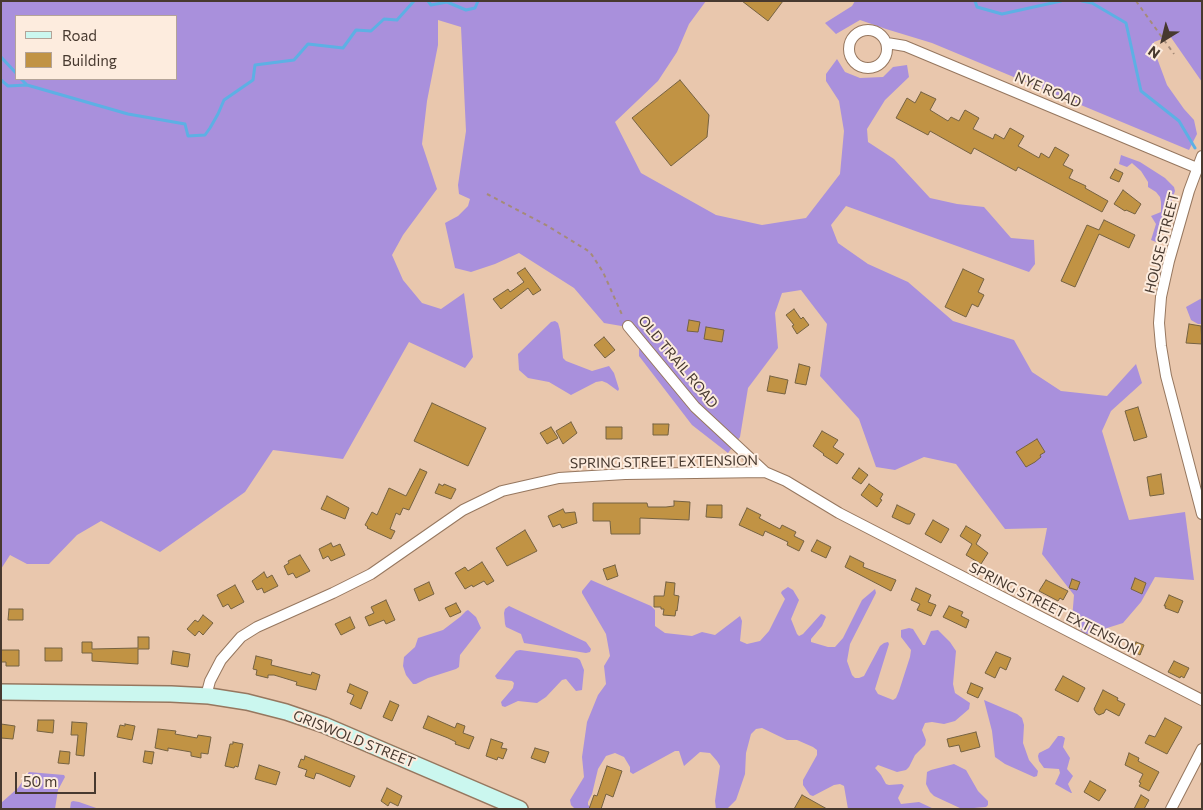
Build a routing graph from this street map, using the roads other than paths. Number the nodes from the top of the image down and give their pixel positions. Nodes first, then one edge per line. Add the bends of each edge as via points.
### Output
1 (887, 43) dead end
2 (1202, 156) edge
3 (1197, 168) junction
4 (628, 326) road end
5 (765, 472) junction
6 (1202, 514) edge
7 (1, 692) edge
8 (206, 696) junction
9 (1202, 700) edge
10 (1202, 749) edge
11 (520, 809) edge
12 (1172, 809) edge

1 - 3 street, NYE ROAD via 905,46
2 - 3 street, HOUSE STREET
3 - 6 street, HOUSE STREET via 1167,269 1159,326 1166,376
4 - 5 street, OLD TRAIL ROAD via 696,407
5 - 8 street, SPRING STREET EXTENSION via 559,478 502,491 463,510 370,574 241,637 221,660
5 - 9 street, SPRING STREET EXTENSION via 838,513
7 - 8 main road, GRISWOLD STREET
8 - 11 main road, GRISWOLD STREET via 247,702 306,718
10 - 12 street

